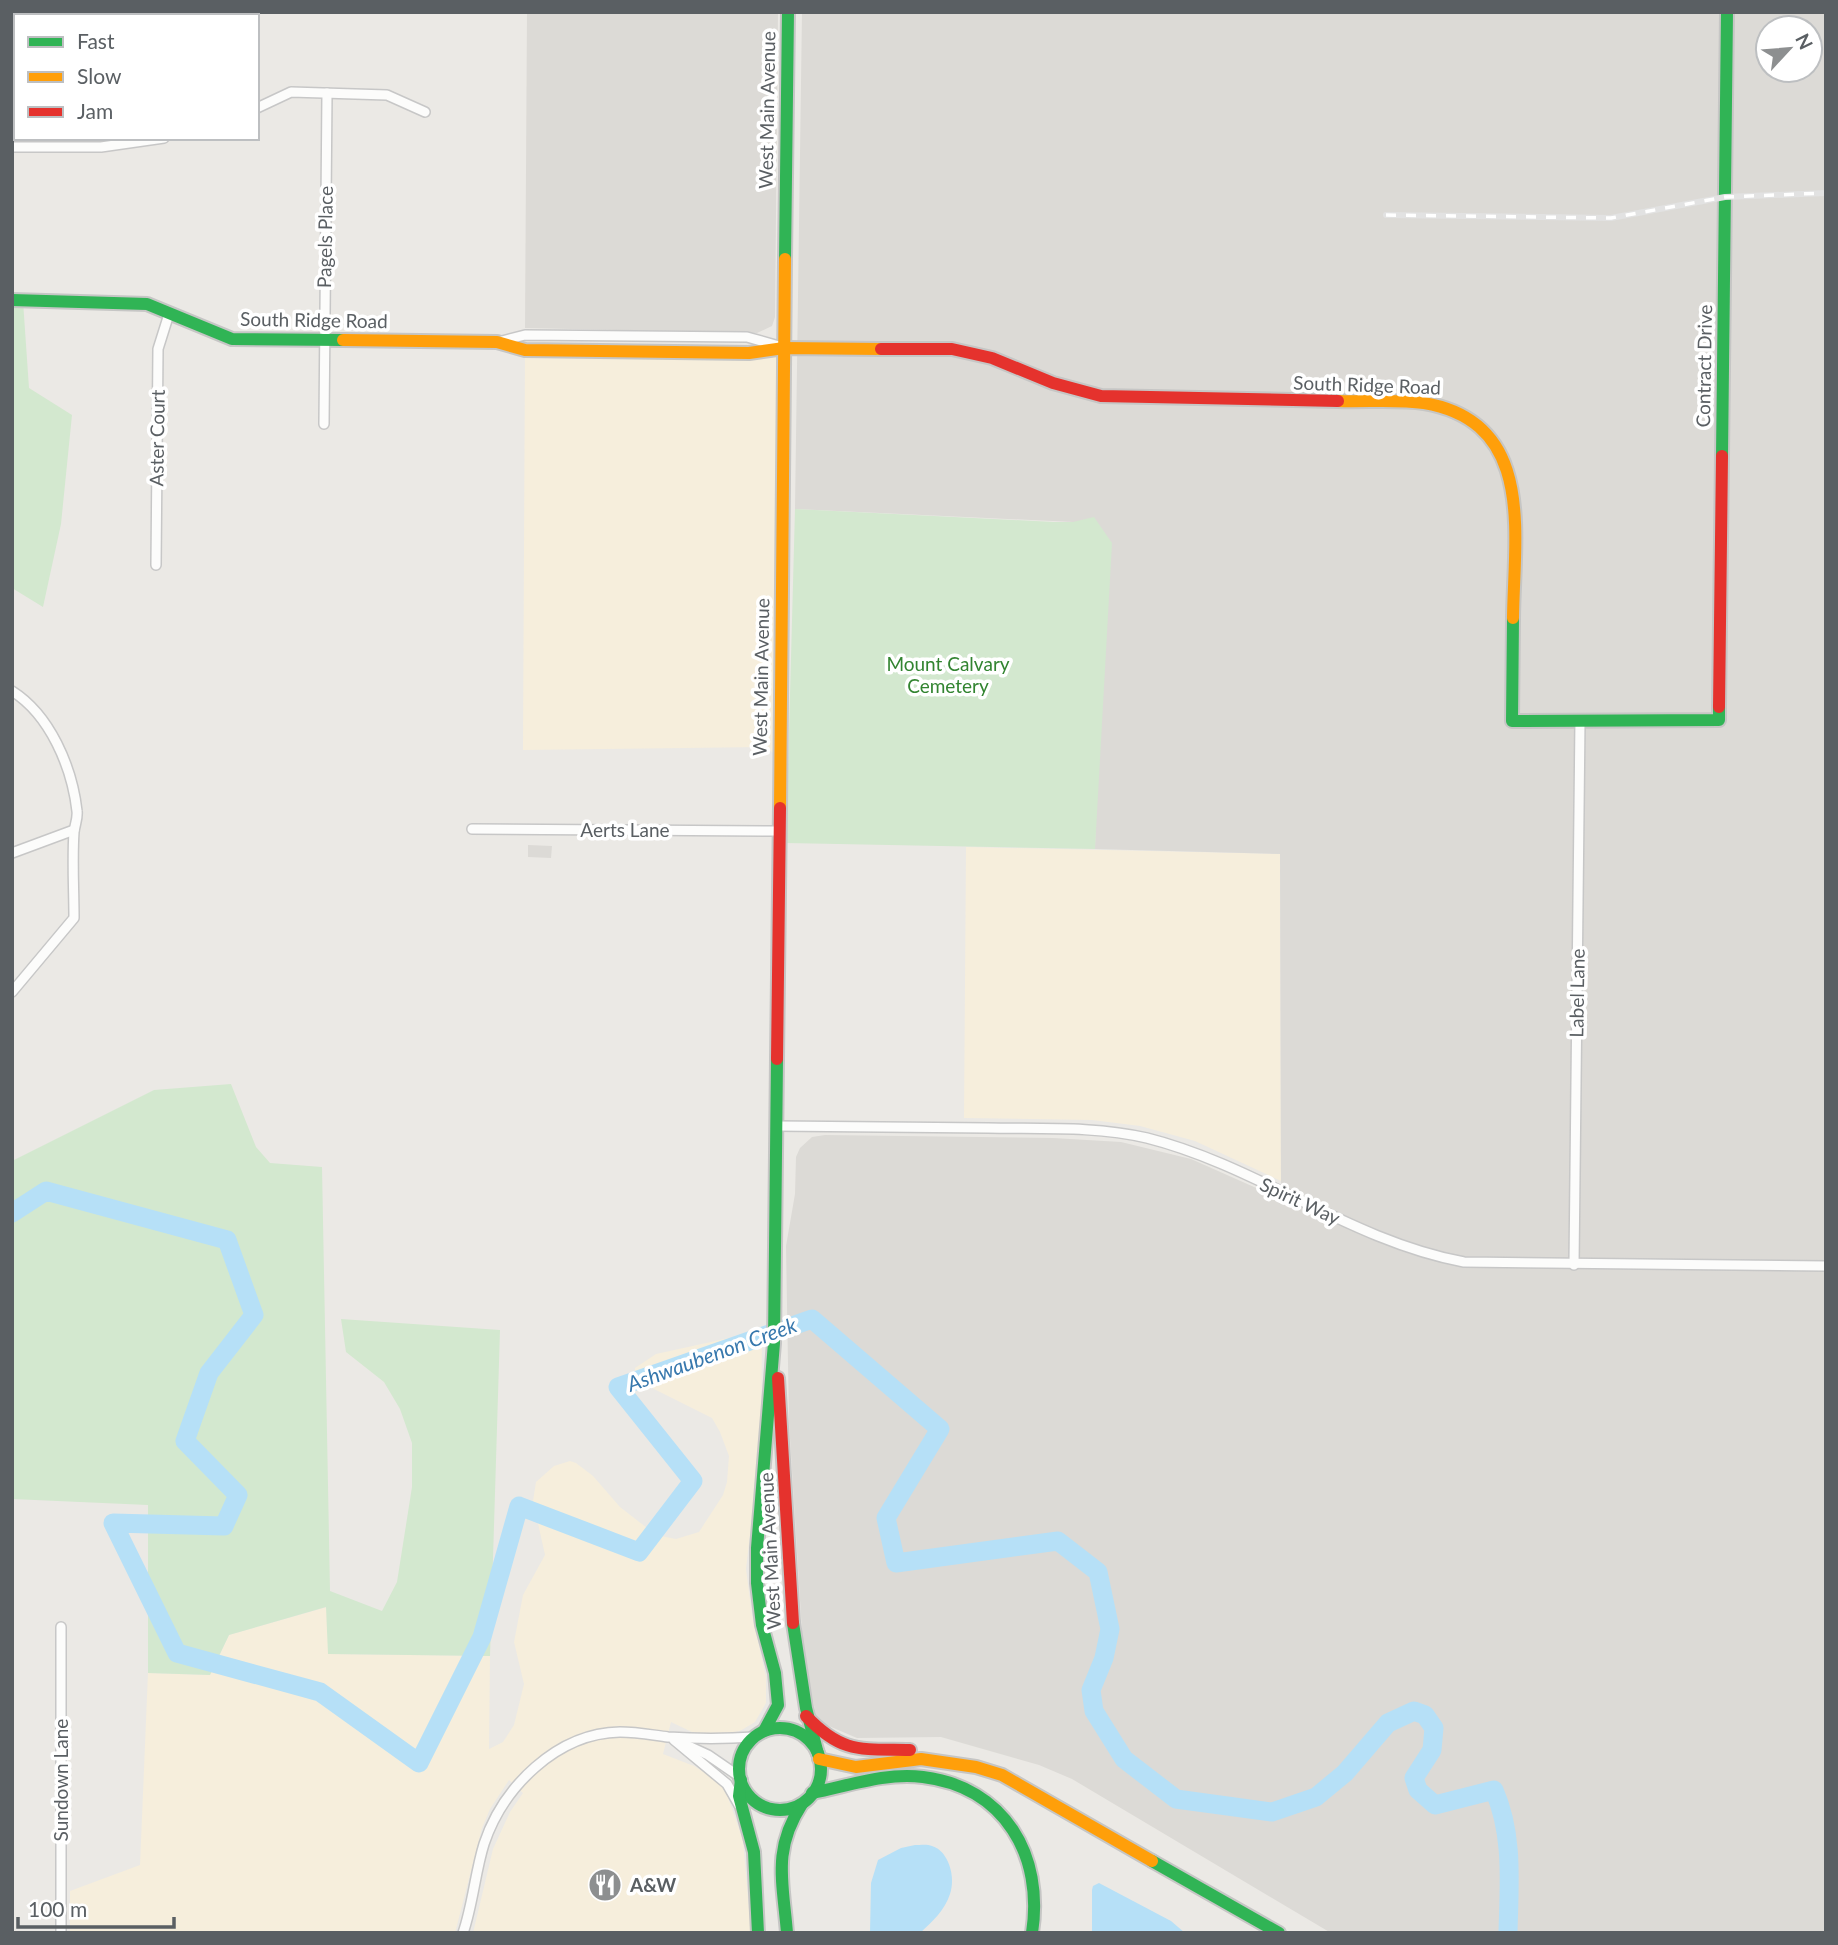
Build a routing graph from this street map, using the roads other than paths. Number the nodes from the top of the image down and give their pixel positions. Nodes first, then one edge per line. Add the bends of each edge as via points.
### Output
1 (788, 12) edge
2 (1727, 12) edge
3 (327, 93) junction
4 (259, 107) edge
5 (425, 112) dead end
6 (150, 140) edge
7 (12, 147) edge
8 (12, 300) edge
9 (169, 314) junction
10 (324, 340) junction
11 (784, 348) junction
12 (324, 424) dead end
13 (156, 565) dead end
14 (12, 691) edge
15 (1580, 720) junction
16 (1719, 720) joint
17 (472, 829) dead end
18 (74, 830) junction
19 (778, 831) junction
20 (12, 853) edge
21 (12, 992) edge
22 (776, 1126) junction
23 (1574, 1265) junction
24 (1826, 1266) edge
25 (774, 1343) junction
26 (61, 1627) dead end
27 (806, 1716) junction
28 (759, 1734) junction
29 (671, 1738) junction
30 (819, 1756) junction
31 (952, 1762) junction
32 (740, 1779) junction
33 (808, 1797) junction
34 (743, 1810) junction
35 (61, 1933) edge
36 (463, 1933) edge
37 (758, 1933) edge
38 (787, 1933) edge
39 (1032, 1933) edge
40 (1279, 1933) edge

1 - 11 main road, West Main Avenue
2 - 16 main road, Contract Drive
3 - 4 street via 291,92
3 - 5 street via 387,94
3 - 10 street, Pagels Place
6 - 7 street via 101,147
8 - 9 main road, South Ridge Road via 130,302
9 - 10 main road, South Ridge Road via 232,338
9 - 13 street, Aster Court via 158,349
10 - 11 main road, South Ridge Road via 497,342 525,350 749,353
10 - 12 street, Pagels Place
11 - 15 main road, South Ridge Road via 952,349 1101,396 1448,407 1472,419 1496,442 1510,470 1514,494 1512,721
11 - 19 main road, West Main Avenue
14 - 18 street via 43,718 70,776 78,814
15 - 16 main road, South Ridge Road
15 - 23 street, Label Lane
17 - 19 street, Aerts Lane
18 - 20 street
18 - 21 street via 74,918
19 - 22 main road, West Main Avenue
22 - 23 street, Spirit Way via 1106,1131 1208,1158 1382,1239 1426,1254 1492,1264
22 - 25 main road, West Main Avenue
23 - 24 street, Spirit Way
25 - 27 main road, West Main Avenue via 796,1659
25 - 28 main road, West Main Avenue via 757,1583 778,1704
26 - 35 street, Sundown Lane
27 - 30 main road, West Main Avenue
27 - 31 main road via 821,1733 849,1749 922,1751
28 - 29 street
28 - 30 main road via 790,1729 811,1743
28 - 32 main road via 741,1755
29 - 32 street via 708,1755
29 - 34 street via 727,1784
29 - 36 street via 617,1732 591,1737 555,1753 524,1777 487,1835
30 - 31 main road via 856,1767 921,1759
30 - 33 main road via 821,1771
31 - 40 main road via 1002,1774 1028,1787
32 - 33 main road via 747,1792 767,1808 780,1810
32 - 34 main road
33 - 38 main road via 780,1845
33 - 39 main road via 907,1776 969,1790 1008,1822 1024,1846 1037,1896
34 - 37 main road via 754,1852

